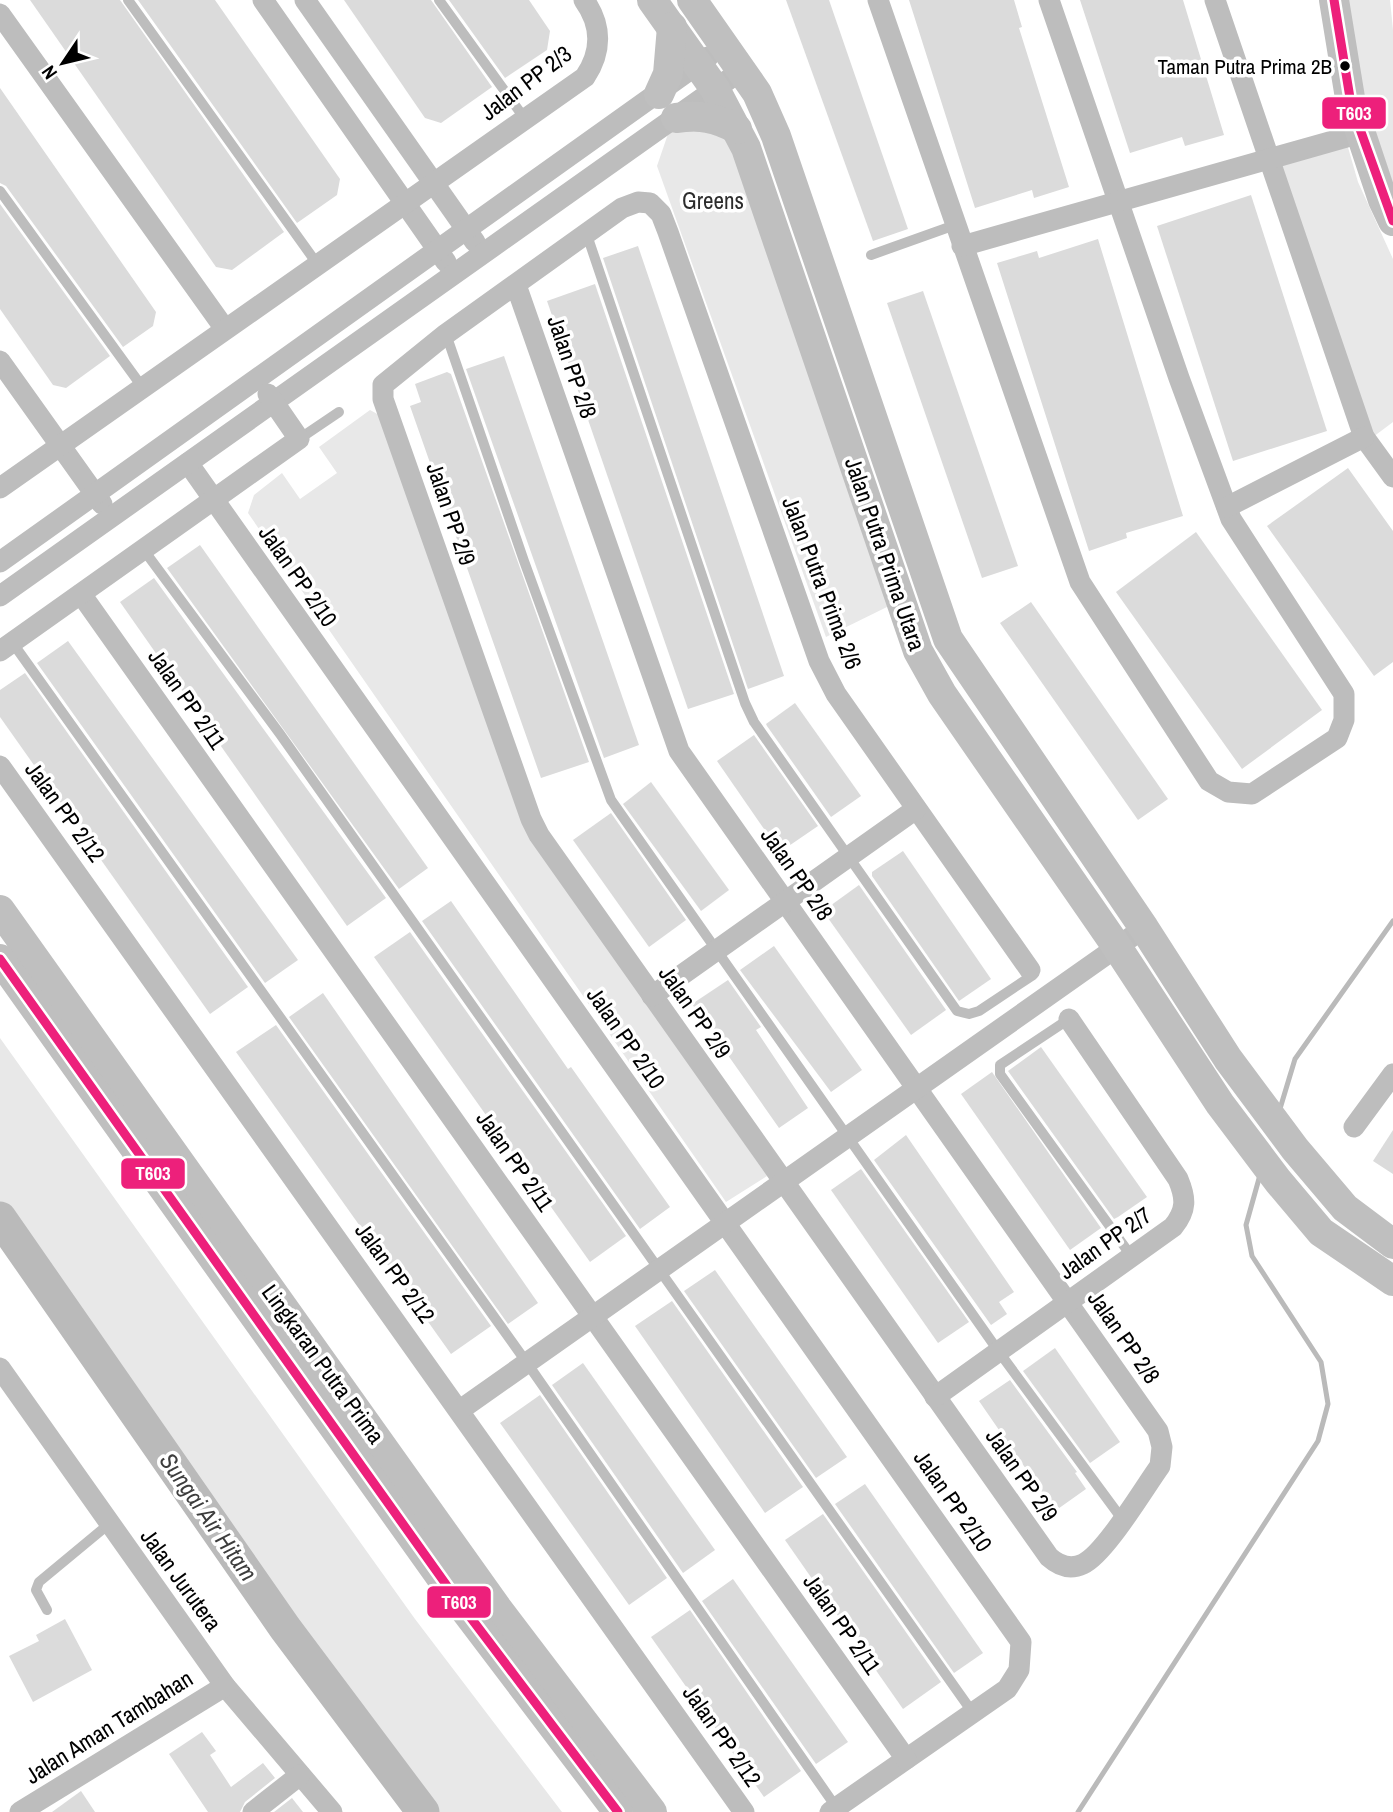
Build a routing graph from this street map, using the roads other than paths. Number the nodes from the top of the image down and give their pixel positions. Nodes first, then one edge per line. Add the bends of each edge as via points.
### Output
1 (128, 0) edge
2 (262, 0) edge
3 (305, 0) edge
4 (439, 0) edge
5 (584, 0) edge
6 (652, 0) edge
7 (692, 0) edge
8 (878, 0) edge
9 (1049, 0) edge
10 (1215, 0) edge
11 (1334, 0) edge
12 (0, 14) edge
13 (672, 27) junction
14 (725, 44) junction
15 (698, 64) junction
16 (742, 70) junction
17 (715, 89) junction
18 (668, 106) junction
19 (524, 119) junction
20 (737, 129) junction
21 (1361, 132) junction
22 (1268, 159) junction
23 (435, 182) junction
24 (0, 191) edge
25 (1119, 202) junction
26 (405, 203) junction
27 (1393, 221) edge
28 (467, 231) junction
29 (587, 235) junction
30 (959, 235) junction
31 (438, 251) junction
32 (484, 254) junction
33 (871, 256) dead end
34 (318, 264) junction
35 (455, 275) junction
36 (516, 285) junction
37 (225, 329) junction
38 (446, 334) junction
39 (0, 360) edge
40 (258, 380) junction
41 (143, 387) junction
42 (274, 404) junction
43 (339, 412) dead end
44 (1364, 437) junction
45 (299, 439) junction
46 (60, 445) junction
47 (188, 463) junction
48 (1393, 477) edge
49 (0, 488) edge
50 (95, 494) junction
51 (213, 499) junction
52 (1227, 507) junction
53 (111, 517) junction
54 (143, 549) junction
55 (0, 562) edge
56 (81, 594) junction
57 (0, 596) edge
58 (6, 647) edge
59 (0, 766) edge
60 (916, 809) junction
61 (850, 856) junction
62 (785, 902) junction
63 (0, 910) edge
64 (1144, 928) junction
65 (1117, 947) junction
66 (716, 951) junction
67 (0, 959) edge
68 (1030, 971) joint
69 (652, 996) junction
70 (1069, 1019) joint
71 (1393, 1075) edge
72 (917, 1088) junction
73 (1354, 1127) dead end
74 (846, 1138) junction
75 (783, 1183) junction
76 (725, 1224) junction
77 (1393, 1244) edge
78 (1132, 1257) junction
79 (659, 1270) junction
80 (1393, 1281) edge
81 (1067, 1302) junction
82 (593, 1317) junction
83 (999, 1352) junction
84 (527, 1363) junction
85 (0, 1368) edge
86 (935, 1397) junction
87 (460, 1410) junction
88 (1122, 1519) junction
89 (109, 1524) junction
90 (47, 1610) dead end
91 (225, 1686) junction
92 (973, 1713) junction
93 (906, 1759) junction
94 (299, 1775) junction
95 (833, 1810) edge
96 (20, 1812) edge
97 (253, 1812) edge
98 (332, 1812) edge
99 (618, 1812) edge
100 (652, 1812) edge
101 (744, 1812) edge

1 - 34 lane
2 - 26 street
3 - 23 street
4 - 19 lane
5 - 19 street, Jalan PP 2/3 via 600,41 596,61 585,77
6 - 13 main road, Jalan Putra Prima Utara
7 - 14 main road, Jalan Putra Prima Utara
8 - 30 street
9 - 25 street
10 - 22 street
11 - 21 main road via 1351,104
12 - 37 street
13 - 15 main road, Jalan Putra Prima Utara
13 - 18 main road
14 - 15 street
14 - 16 main road, Jalan Putra Prima Utara
15 - 17 main road, Jalan Putra Prima Utara
15 - 18 street
16 - 17 street
16 - 64 main road, Jalan Putra Prima Utara via 776,136 948,639
17 - 18 street
17 - 20 main road, Jalan Putra Prima Utara
18 - 20 main road via 718,118
18 - 28 street
18 - 32 street
19 - 23 street, Jalan PP 2/3
20 - 65 main road, Jalan Putra Prima Utara via 918,651 942,694
21 - 22 street
21 - 27 main road
22 - 25 street
22 - 44 street
23 - 26 street, Jalan PP 2/3
23 - 28 street
24 - 41 lane
25 - 30 street
25 - 52 street
26 - 31 street
26 - 34 street, Jalan PP 2/3
28 - 31 street
28 - 32 street
29 - 36 street
29 - 60 street, Jalan Putra Prima 2/6 via 622,208 638,202 650,203 661,214 818,661
29 - 61 lane via 745,703
30 - 33 lane
30 - 52 street via 1080,582 1209,781 1228,792 1252,794 1337,738 1344,720 1344,694
31 - 35 street
31 - 40 street
32 - 35 street
34 - 37 street, Jalan PP 2/3
35 - 42 street
36 - 38 street
36 - 62 street, Jalan PP 2/8 via 678,751
37 - 41 street, Jalan PP 2/3
38 - 66 lane via 603,783
38 - 69 street, Jalan PP 2/9 via 383,385 383,399 531,819
39 - 46 street
40 - 42 street
40 - 50 street
41 - 46 street, Jalan PP 2/3
42 - 45 street
42 - 47 street
43 - 45 lane
44 - 48 street
44 - 52 street
45 - 51 street
46 - 49 street, Jalan PP 2/3
46 - 50 street
47 - 51 street, Jalan PP 2/10
47 - 53 street
50 - 53 street
50 - 55 street
51 - 54 street
51 - 76 street, Jalan PP 2/10
53 - 57 street
54 - 56 street
54 - 79 lane via 280,734
56 - 58 street
56 - 82 street, Jalan PP 2/11
58 - 84 lane
59 - 87 street, Jalan PP 2/12
60 - 61 street
60 - 68 street, Jalan Putra Prima 2/6
61 - 62 street
61 - 68 lane via 957,1010 979,1011 1033,975
62 - 66 street
62 - 72 street, Jalan PP 2/8
63 - 100 main road, Lingkaran Putra Prima via 497,1608
64 - 65 street
64 - 77 main road, Jalan Putra Prima Utara via 1228,1059 1295,1149 1345,1208
65 - 72 street
65 - 80 main road, Jalan Putra Prima Utara via 1220,1104 1278,1181 1321,1232
66 - 69 street
66 - 74 lane
67 - 99 main road, Lingkaran Putra Prima via 455,1597
69 - 75 street, Jalan PP 2/9
70 - 78 street, Jalan PP 2/7 via 1184,1194 1184,1214 1174,1227
70 - 78 lane via 1000,1065 1000,1074
71 - 73 street
72 - 74 street
72 - 81 street, Jalan PP 2/8
74 - 75 street
74 - 83 lane
75 - 76 street
75 - 86 street, Jalan PP 2/9
76 - 79 street
76 - 92 street, Jalan PP 2/10 via 1021,1642 1014,1680
78 - 81 street, Jalan PP 2/7
79 - 82 street
79 - 92 lane
81 - 83 street, Jalan PP 2/7
81 - 88 street, Jalan PP 2/8 via 1158,1431 1160,1466
82 - 84 street
82 - 93 street, Jalan PP 2/11
83 - 86 street, Jalan PP 2/7
83 - 88 lane
84 - 87 street
84 - 95 lane
85 - 89 street, Jalan Jurutera
86 - 88 street, Jalan PP 2/9 via 1057,1565 1080,1566 1101,1549
87 - 101 street, Jalan PP 2/12
89 - 90 lane via 39,1582 36,1590
89 - 91 street, Jalan Jurutera
91 - 94 street, Jalan Jurutera
91 - 96 street, Jalan Aman Tambahan
92 - 93 street
93 - 95 street
94 - 97 street
94 - 98 street, Jalan Jurutera

